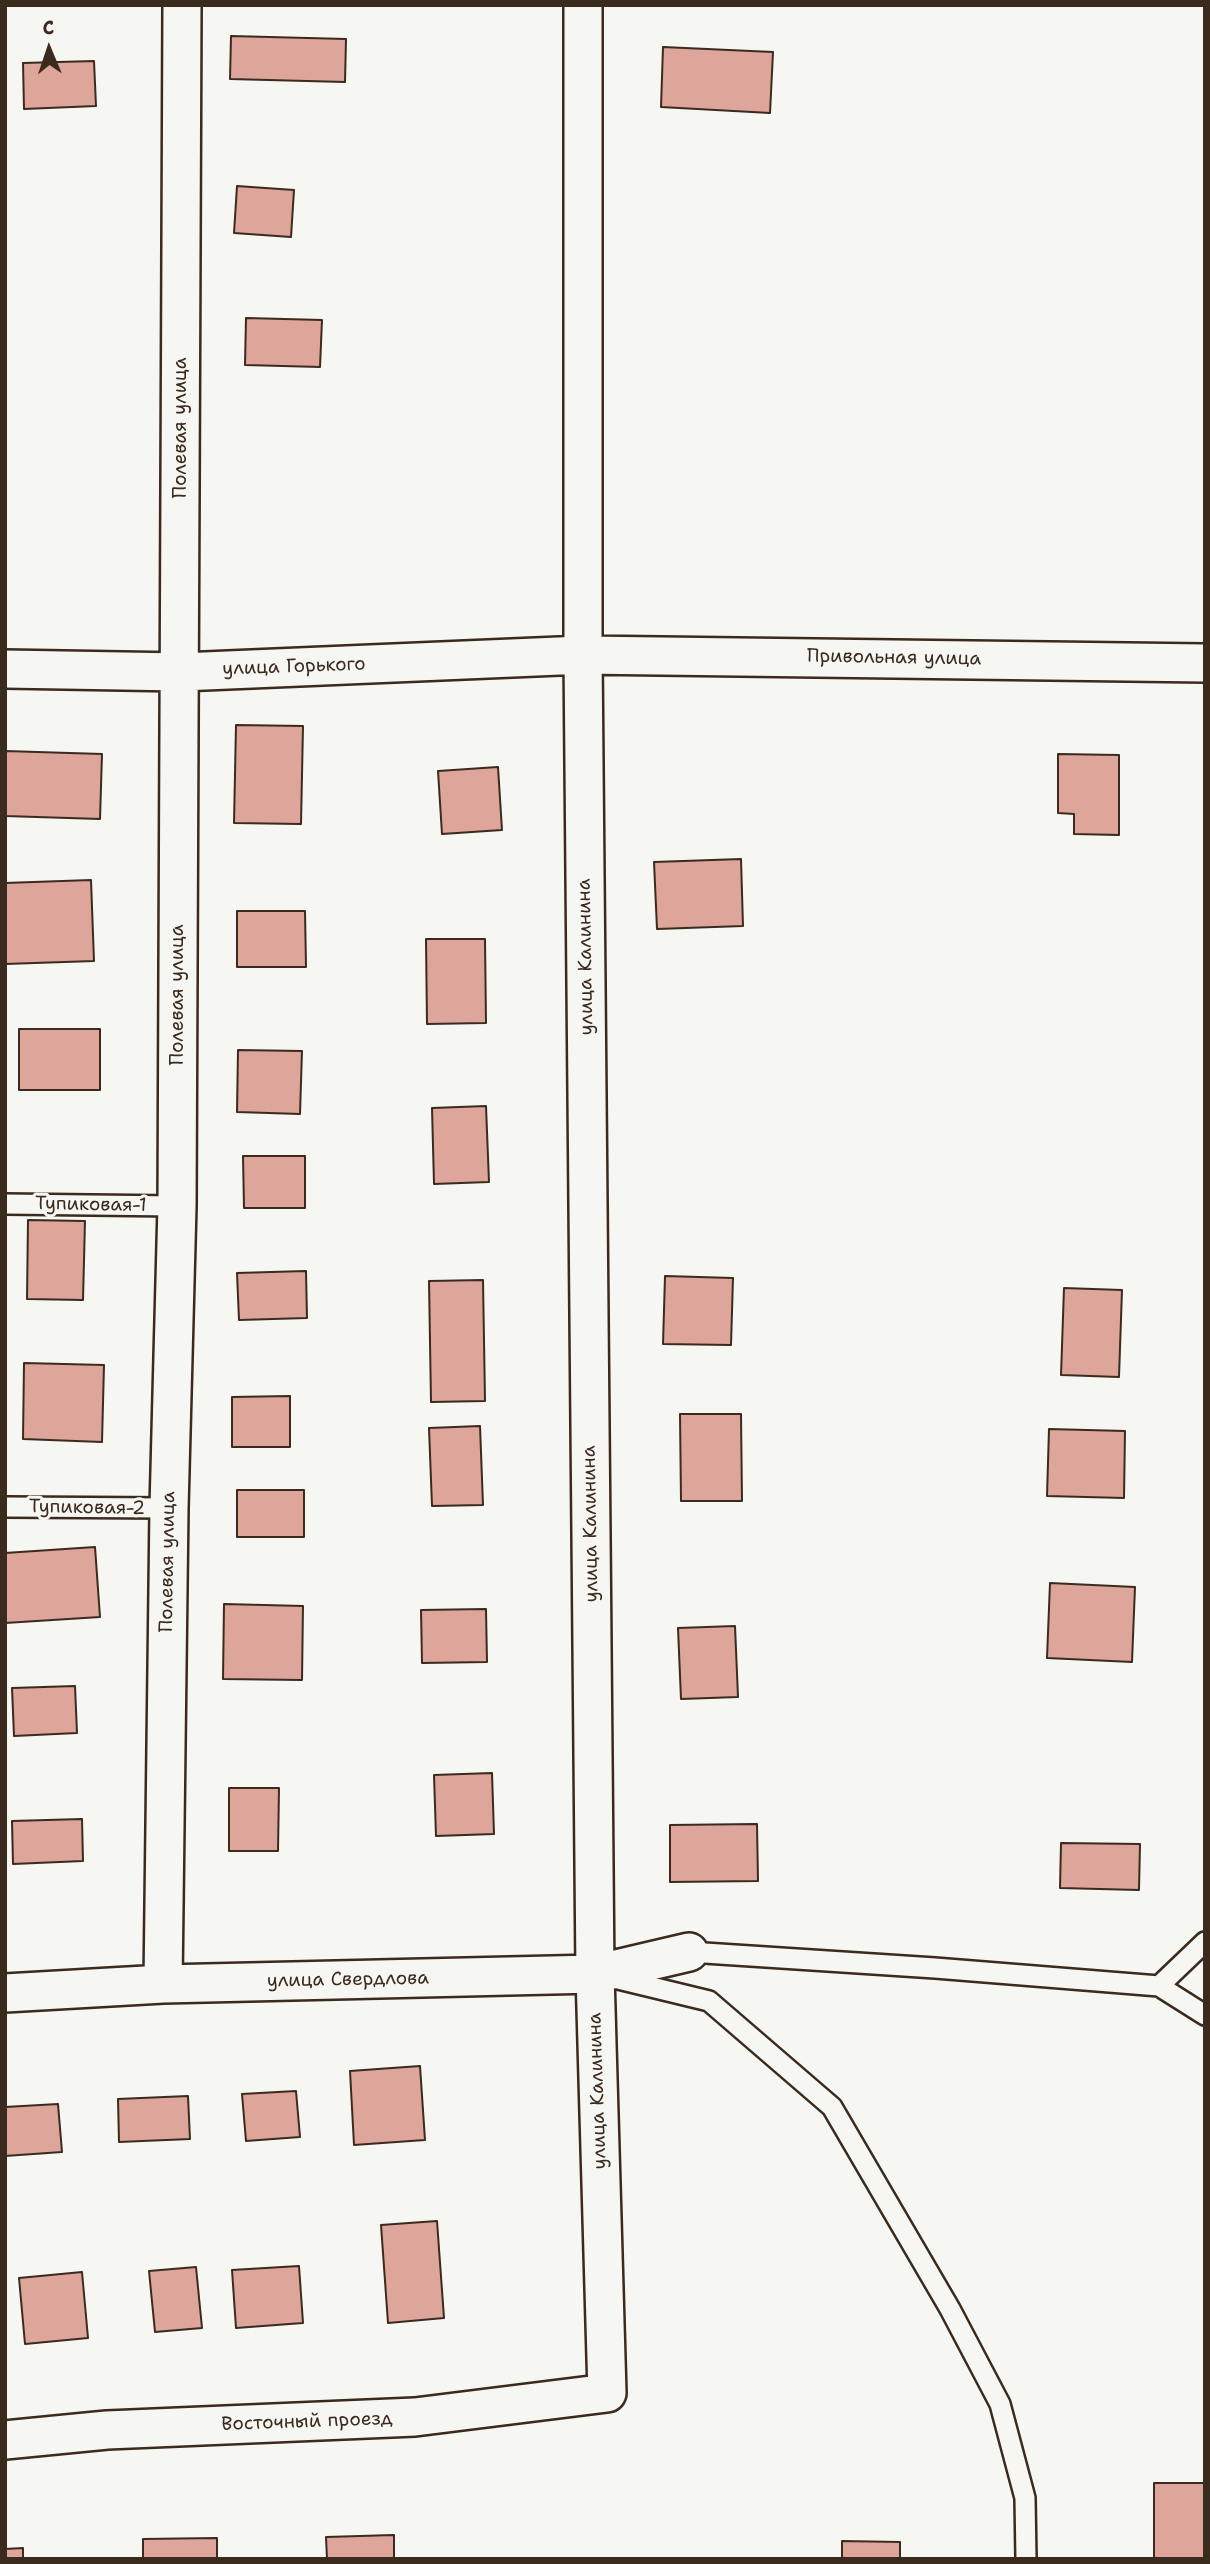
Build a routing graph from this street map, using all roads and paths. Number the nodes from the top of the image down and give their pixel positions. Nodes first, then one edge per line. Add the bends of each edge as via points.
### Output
1 (182, 5) edge
2 (583, 5) edge
3 (583, 655) junction
4 (1205, 663) edge
5 (5, 669) edge
6 (181, 672) junction
7 (5, 1204) edge
8 (177, 1206) junction
9 (5, 1507) edge
10 (169, 1508) junction
11 (1205, 1942) edge
12 (690, 1952) joint
13 (595, 1974) junction
14 (163, 1984) junction
15 (1159, 1986) junction
16 (5, 1993) edge
17 (1205, 2015) edge
18 (607, 2393) joint
19 (5, 2441) edge
20 (1026, 2559) edge

1 - 6 street, Полевая улица
2 - 3 street, улица Калинина
3 - 4 street, Привольная улица
3 - 6 street, улица Горького
3 - 13 street, улица Калинина
5 - 6 street, улица Горького
6 - 8 street, Полевая улица
7 - 8 lane, Тупиковая-1
8 - 10 street, Полевая улица
9 - 10 lane, Тупиковая-2
10 - 14 street, Полевая улица
11 - 15 lane
12 - 13 street, улица Свердлова
12 - 15 lane
13 - 14 street, улица Свердлова
13 - 18 street, улица Калинина
13 - 20 lane via 709,2001 832,2107 1000,2404 1026,2498
14 - 16 street, улица Свердлова
15 - 17 lane
18 - 19 street, Восточный проезд via 415,2417 107,2430

